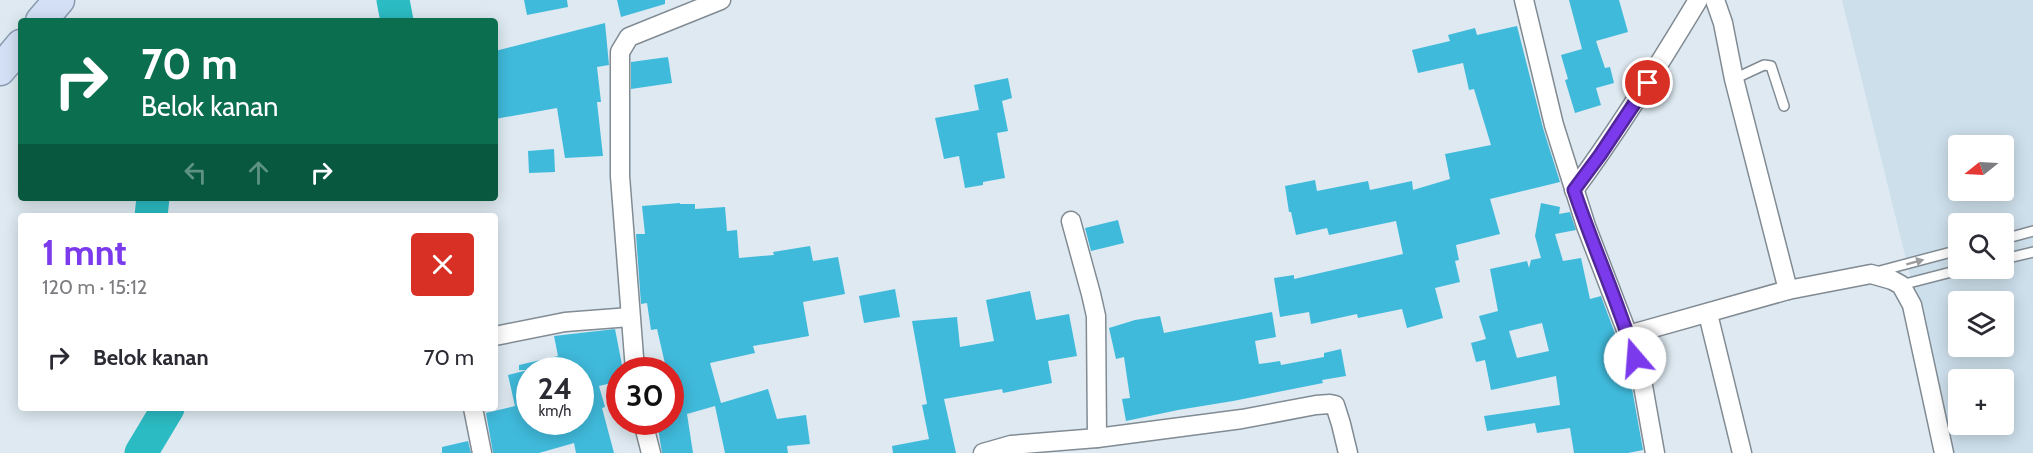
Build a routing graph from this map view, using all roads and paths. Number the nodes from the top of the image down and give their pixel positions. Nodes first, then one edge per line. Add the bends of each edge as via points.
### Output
1 (59, 0) edge
2 (721, 0) edge
3 (1524, 0) edge
4 (1698, 0) edge
5 (1715, 0) edge
6 (44, 18) edge
7 (18, 49) edge
8 (0, 70) edge
9 (1734, 79) junction
10 (1784, 106) dead end
11 (1574, 190) junction
12 (1071, 221) dead end
13 (2033, 231) edge
14 (2014, 236) edge
15 (2033, 252) edge
16 (1948, 253) edge
17 (2014, 257) edge
18 (1948, 273) edge
19 (1871, 274) junction
20 (1901, 285) junction
21 (1788, 290) junction
22 (1708, 314) junction
23 (630, 317) junction
24 (498, 335) edge
25 (1628, 335) junction
26 (634, 357) edge
27 (474, 411) edge
28 (646, 435) edge
29 (1096, 438) junction
30 (482, 453) edge
31 (651, 453) edge
32 (983, 453) edge
33 (1347, 453) edge
34 (1655, 453) edge
35 (1742, 453) edge
36 (1944, 453) edge

1 - 6 main road
2 - 23 street via 629,37 620,52 620,176
3 - 11 street
4 - 11 street via 1648,83
5 - 9 street
7 - 8 main road
9 - 10 lane via 1764,65 1771,66
9 - 21 street
11 - 25 street
12 - 29 street via 1096,316
13 - 14 lane
15 - 17 lane
19 -> 16 lane
18 - 20 lane
19 - 20 street
19 - 21 street
20 - 36 street via 1912,305
21 - 22 street
22 - 25 street
22 - 35 street
23 - 24 street via 565,322
23 - 26 street
25 - 34 street via 1642,380
27 - 30 street
28 - 31 street
29 - 32 street via 1011,445
29 - 33 street via 1330,404 1335,405 1338,413

